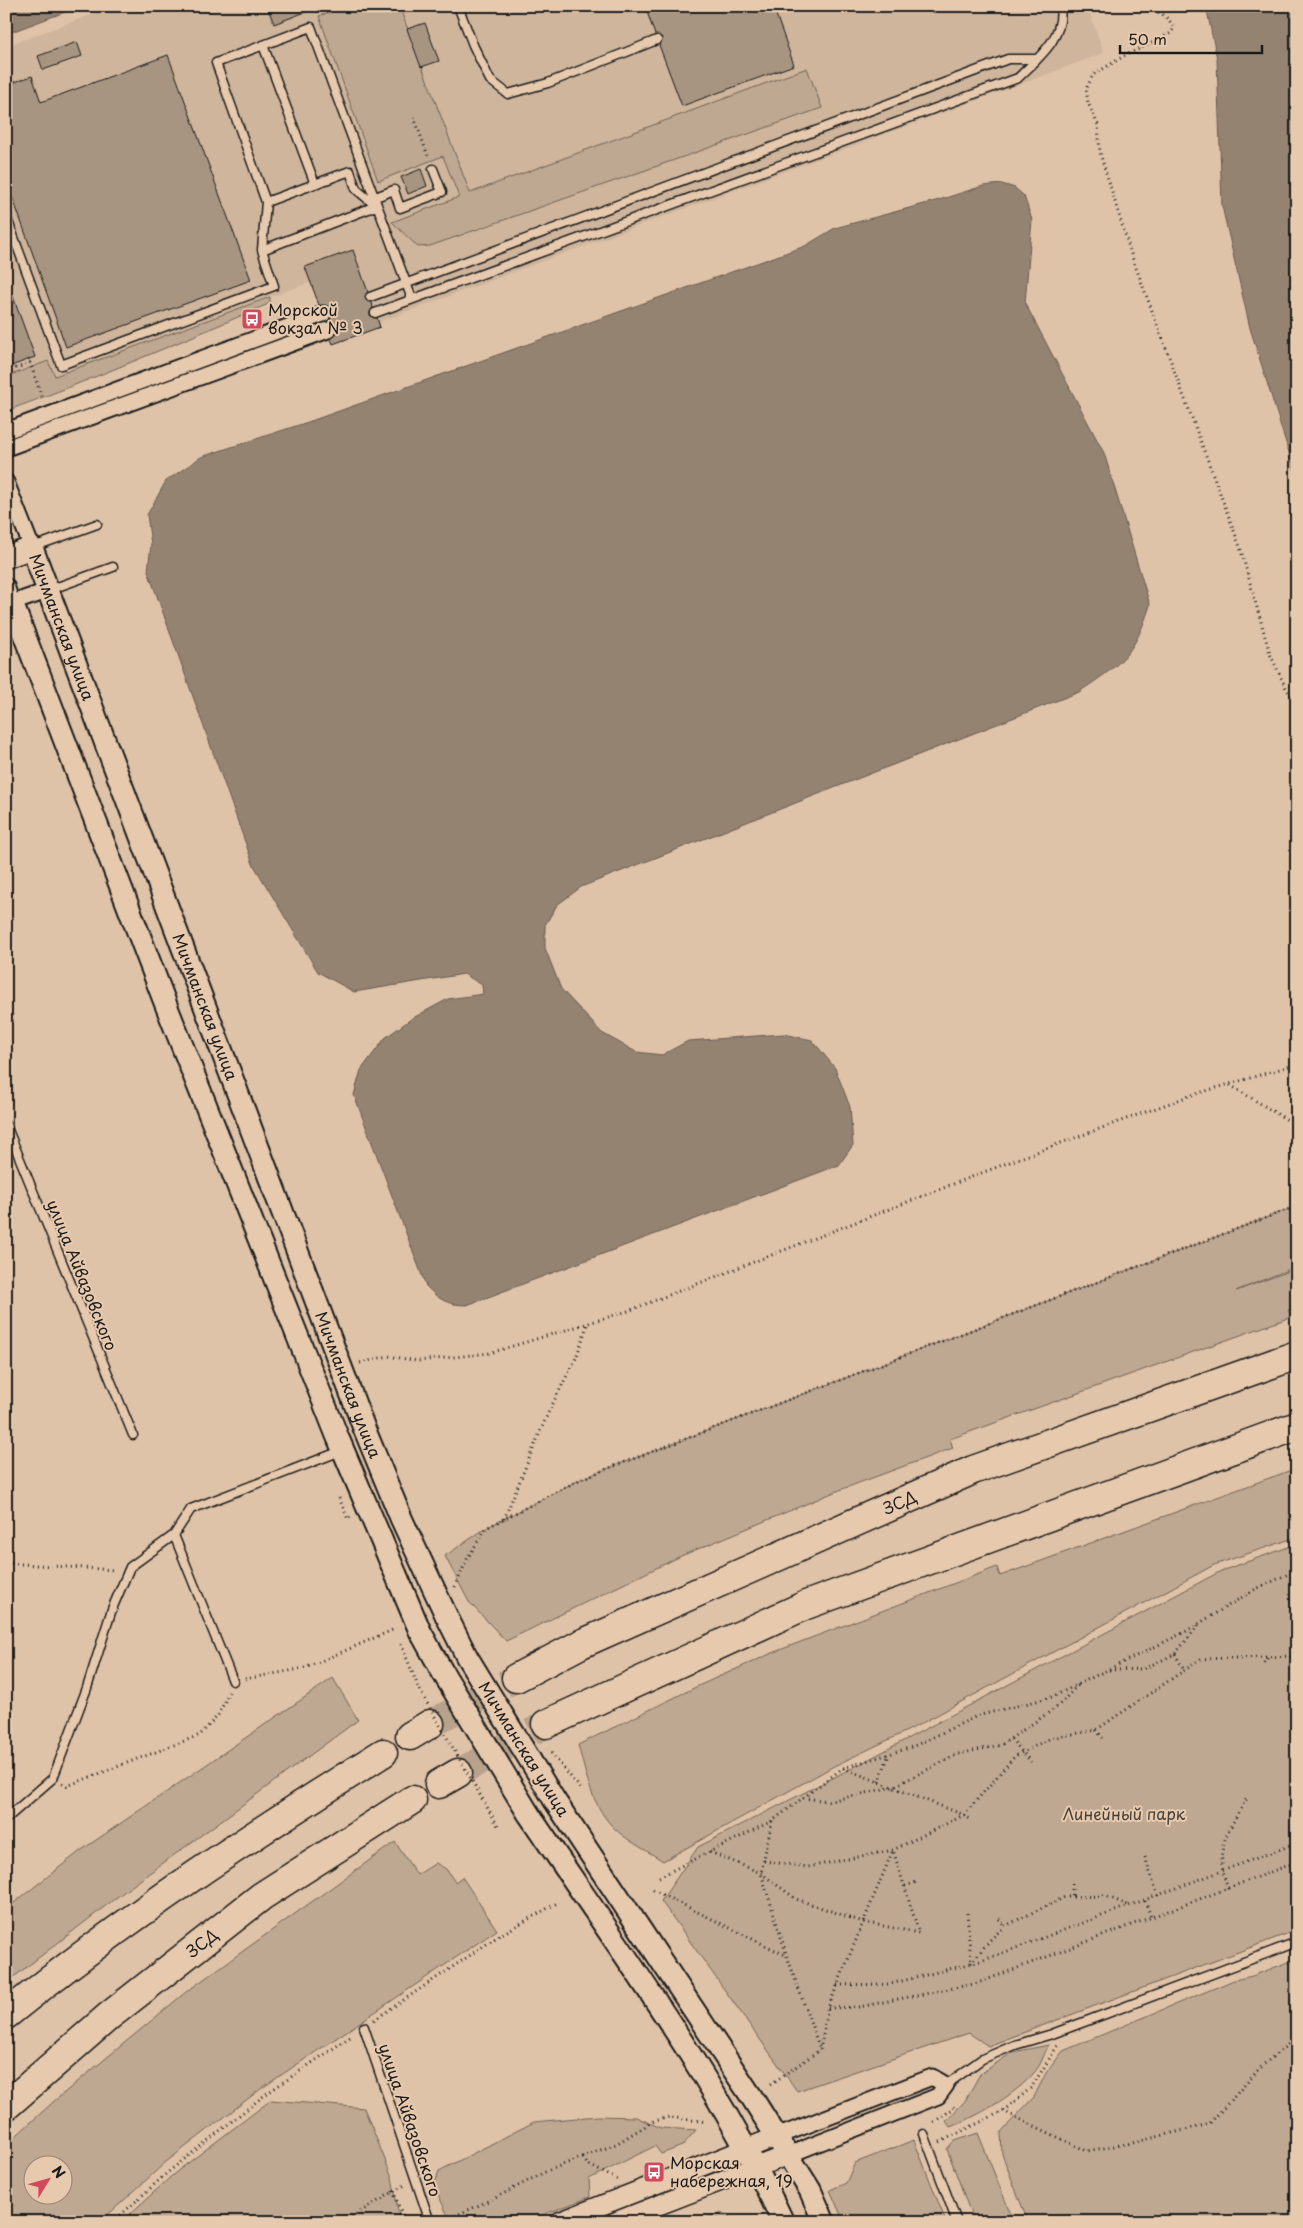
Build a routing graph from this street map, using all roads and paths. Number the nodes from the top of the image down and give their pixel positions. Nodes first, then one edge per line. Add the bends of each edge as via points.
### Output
1 (458, 6) edge
2 (1060, 6) edge
3 (1140, 6) edge
4 (658, 40) dead end
5 (263, 45) junction
6 (1037, 59) junction
7 (414, 117) dead end
8 (362, 166) junction
9 (433, 169) joint
10 (350, 171) junction
11 (315, 184) junction
12 (266, 202) junction
13 (375, 202) junction
14 (6, 216) edge
15 (262, 250) junction
16 (406, 284) junction
17 (370, 297) dead end
18 (412, 299) junction
19 (375, 313) dead end
20 (322, 314) dead end
21 (328, 330) dead end
22 (6, 372) edge
23 (43, 401) dead end
24 (6, 431) edge
25 (6, 448) edge
26 (6, 482) edge
27 (97, 524) dead end
28 (32, 548) junction
29 (6, 557) edge
30 (113, 567) dead end
31 (47, 591) junction
32 (8, 598) edge
33 (1297, 705) edge
34 (1297, 1064) edge
35 (1229, 1084) junction
36 (6, 1125) edge
37 (1297, 1126) edge
38 (1297, 1206) edge
39 (588, 1323) junction
40 (1297, 1355) edge
41 (358, 1364) dead end
42 (1297, 1426) edge
43 (133, 1436) dead end
44 (343, 1450) junction
45 (504, 1519) junction
46 (174, 1535) junction
47 (6, 1563) edge
48 (130, 1567) junction
49 (1297, 1570) edge
50 (453, 1590) dead end
51 (1201, 1623) junction
52 (395, 1629) dead end
53 (401, 1644) dead end
54 (1175, 1654) junction
55 (1297, 1656) edge
56 (1268, 1657) junction
57 (1264, 1663) dead end
58 (1106, 1670) junction
59 (1184, 1670) junction
60 (516, 1678) tunnel mouth
61 (233, 1681) junction
62 (1080, 1684) junction
63 (546, 1724) tunnel mouth
64 (1096, 1730) junction
65 (1011, 1738) junction
66 (1102, 1738) dead end
67 (1023, 1752) junction
68 (383, 1753) dead end
69 (889, 1754) junction
70 (1031, 1762) dead end
71 (842, 1768) junction
72 (53, 1778) junction
73 (879, 1782) junction
74 (893, 1787) junction
75 (803, 1798) junction
76 (1247, 1798) dead end
77 (412, 1800) dead end
78 (964, 1815) junction
79 (6, 1819) edge
80 (970, 1819) dead end
81 (772, 1821) junction
82 (498, 1826) dead end
83 (1297, 1843) edge
84 (893, 1850) junction
85 (710, 1852) junction
86 (1145, 1856) dead end
87 (764, 1861) junction
88 (1297, 1862) edge
89 (1222, 1872) junction
90 (761, 1873) junction
91 (659, 1877) dead end
92 (917, 1882) dead end
93 (1072, 1884) dead end
94 (905, 1886) junction
95 (1228, 1888) junction
96 (653, 1890) dead end
97 (1158, 1896) junction
98 (1072, 1897) junction
99 (1145, 1901) junction
100 (559, 1902) dead end
101 (1130, 1906) junction
102 (967, 1913) dead end
103 (1151, 1917) junction
104 (999, 1919) dead end
105 (863, 1922) junction
106 (1005, 1926) junction
107 (1297, 1942) edge
108 (786, 1956) junction
109 (971, 1964) junction
110 (837, 1985) junction
111 (828, 2008) junction
112 (6, 2015) edge
113 (364, 2027) junction
114 (1052, 2034) junction
115 (1297, 2037) edge
116 (820, 2050) junction
117 (770, 2084) dead end
118 (946, 2085) junction
119 (6, 2106) edge
120 (954, 2108) dead end
121 (1003, 2111) junction
122 (707, 2122) dead end
123 (934, 2122) dead end
124 (924, 2134) dead end
125 (776, 2137) junction
126 (940, 2142) dead end
127 (788, 2155) junction
128 (583, 2158) junction
129 (751, 2158) junction
130 (415, 2178) junction
131 (621, 2182) dead end
132 (393, 2191) junction
133 (113, 2222) edge
134 (343, 2222) edge
135 (405, 2222) edge
136 (430, 2222) edge
137 (441, 2222) edge
138 (559, 2222) edge
139 (615, 2222) edge
140 (783, 2222) edge
141 (824, 2222) edge
142 (957, 2222) edge

1 - 4 lane via 490,80 508,94 548,83
2 - 6 lane via 1062,16 1053,43
3 - 33 path via 1161,13 1174,28 1171,33 1093,75 1086,89 1088,103 1098,124 1100,153 1132,257 1240,548 1270,654
5 - 8 lane via 311,27
5 - 11 lane
5 - 12 lane via 216,63
6 - 16 lane via 1008,59
6 - 18 lane via 1018,78
7 - 9 path
8 - 10 lane
8 - 13 lane
9 - 13 lane via 442,192 400,208 394,190
10 - 11 lane
10 - 13 lane via 356,188
11 - 12 lane
12 - 15 lane
13 - 15 lane
13 - 16 lane
14 - 15 lane via 61,365 274,286
16 - 17 lane
16 - 18 lane
18 - 19 lane
20 - 24 street
21 - 25 street
22 - 23 path via 30,363
26 - 28 street, Мичманская улица
27 - 28 lane
28 - 29 main road
28 - 31 main road, Мичманская улица
30 - 31 lane
31 - 32 street
31 - 125 main road, Мичманская улица, bridge via 400,1518 467,1657 554,1801
32 - 44 main road, Мичманская улица
34 - 35 path
35 - 37 path
35 - 39 path via 1020,1158 628,1311
36 - 43 lane, улица Айвазовского
38 - 45 path via 583,1478
39 - 41 path via 490,1353 418,1361 388,1356
39 - 45 path via 576,1358 548,1413
40 - 60 highway, ЗСД via 974,1470 581,1644
42 - 63 highway via 806,1605
44 - 46 lane via 191,1509
44 - 129 main road, Мичманская улица, bridge via 420,1631 442,1671 528,1813 701,2071
45 - 50 path via 486,1528
46 - 48 lane
46 - 61 lane
47 - 48 path via 111,1571
48 - 72 lane via 112,1609
49 - 51 path via 1254,1590
51 - 54 path
51 - 58 path
52 - 61 path via 305,1668
53 - 82 path, bridge via 419,1689
54 - 58 path via 1143,1669
54 - 59 path
55 - 56 path
56 - 57 path
56 - 59 path via 1201,1659
58 - 62 path
59 - 64 path
61 - 72 path via 219,1714 200,1735 67,1786
62 - 65 path via 1057,1707
62 - 69 path via 1052,1697 977,1716 912,1747
64 - 66 path
64 - 67 path via 1051,1738
65 - 67 path
65 - 74 path via 1001,1745 958,1754
67 - 70 path
67 - 78 path via 1015,1756
68 - 112 highway via 231,1849 72,1961
69 - 71 path
69 - 73 path
71 - 73 path
71 - 75 path
72 - 79 lane
73 - 74 path
74 - 75 path via 830,1802
74 - 78 path
75 - 81 path
76 - 89 path via 1227,1833 1220,1856
77 - 119 highway, ЗСД via 262,1896 109,2016
78 - 80 path
78 - 84 path
81 - 85 path
81 - 87 path
83 - 89 path
84 - 87 path via 808,1868
84 - 94 path
84 - 105 path
85 - 90 path
85 - 91 path
86 - 97 path
87 - 90 path
88 - 95 path
89 - 95 path
89 - 97 path
90 - 105 path via 796,1899
90 - 108 path
92 - 94 path
93 - 98 path
94 - 105 path via 919,1933
95 - 103 path
96 - 108 path
97 - 99 path
98 - 101 path via 1106,1896
98 - 106 path via 1065,1897
99 - 101 path
99 - 103 path
100 - 113 path via 500,1935
101 - 109 path
102 - 109 path
103 - 111 path via 978,1982 859,2007
104 - 106 path
105 - 110 path
106 - 109 path
107 - 114 lane
108 - 116 path
109 - 110 path via 890,1984
110 - 111 path
111 - 116 path
113 - 130 lane, улица Айвазовского
113 - 133 path via 266,2094 167,2173
114 - 118 lane via 1015,2044 982,2059
114 - 121 path via 1059,2046 1031,2088
115 - 121 path via 1263,2065 1209,2124 1132,2144 1087,2151
116 - 117 path
118 - 125 street via 932,2077
118 - 127 street via 938,2096
120 - 123 path
121 - 126 path
122 - 128 path via 669,2117 652,2122 634,2135
124 - 142 lane
125 - 127 main road, Мичманская улица
125 - 129 street
127 - 129 street
127 - 141 main road, Мичманская улица via 810,2190
128 - 131 path
128 - 137 path via 547,2171
129 - 138 street
129 - 139 street
129 - 140 main road, Мичманская улица
130 - 132 path
130 - 136 lane, улица Айвазовского
132 - 134 path
132 - 135 path

